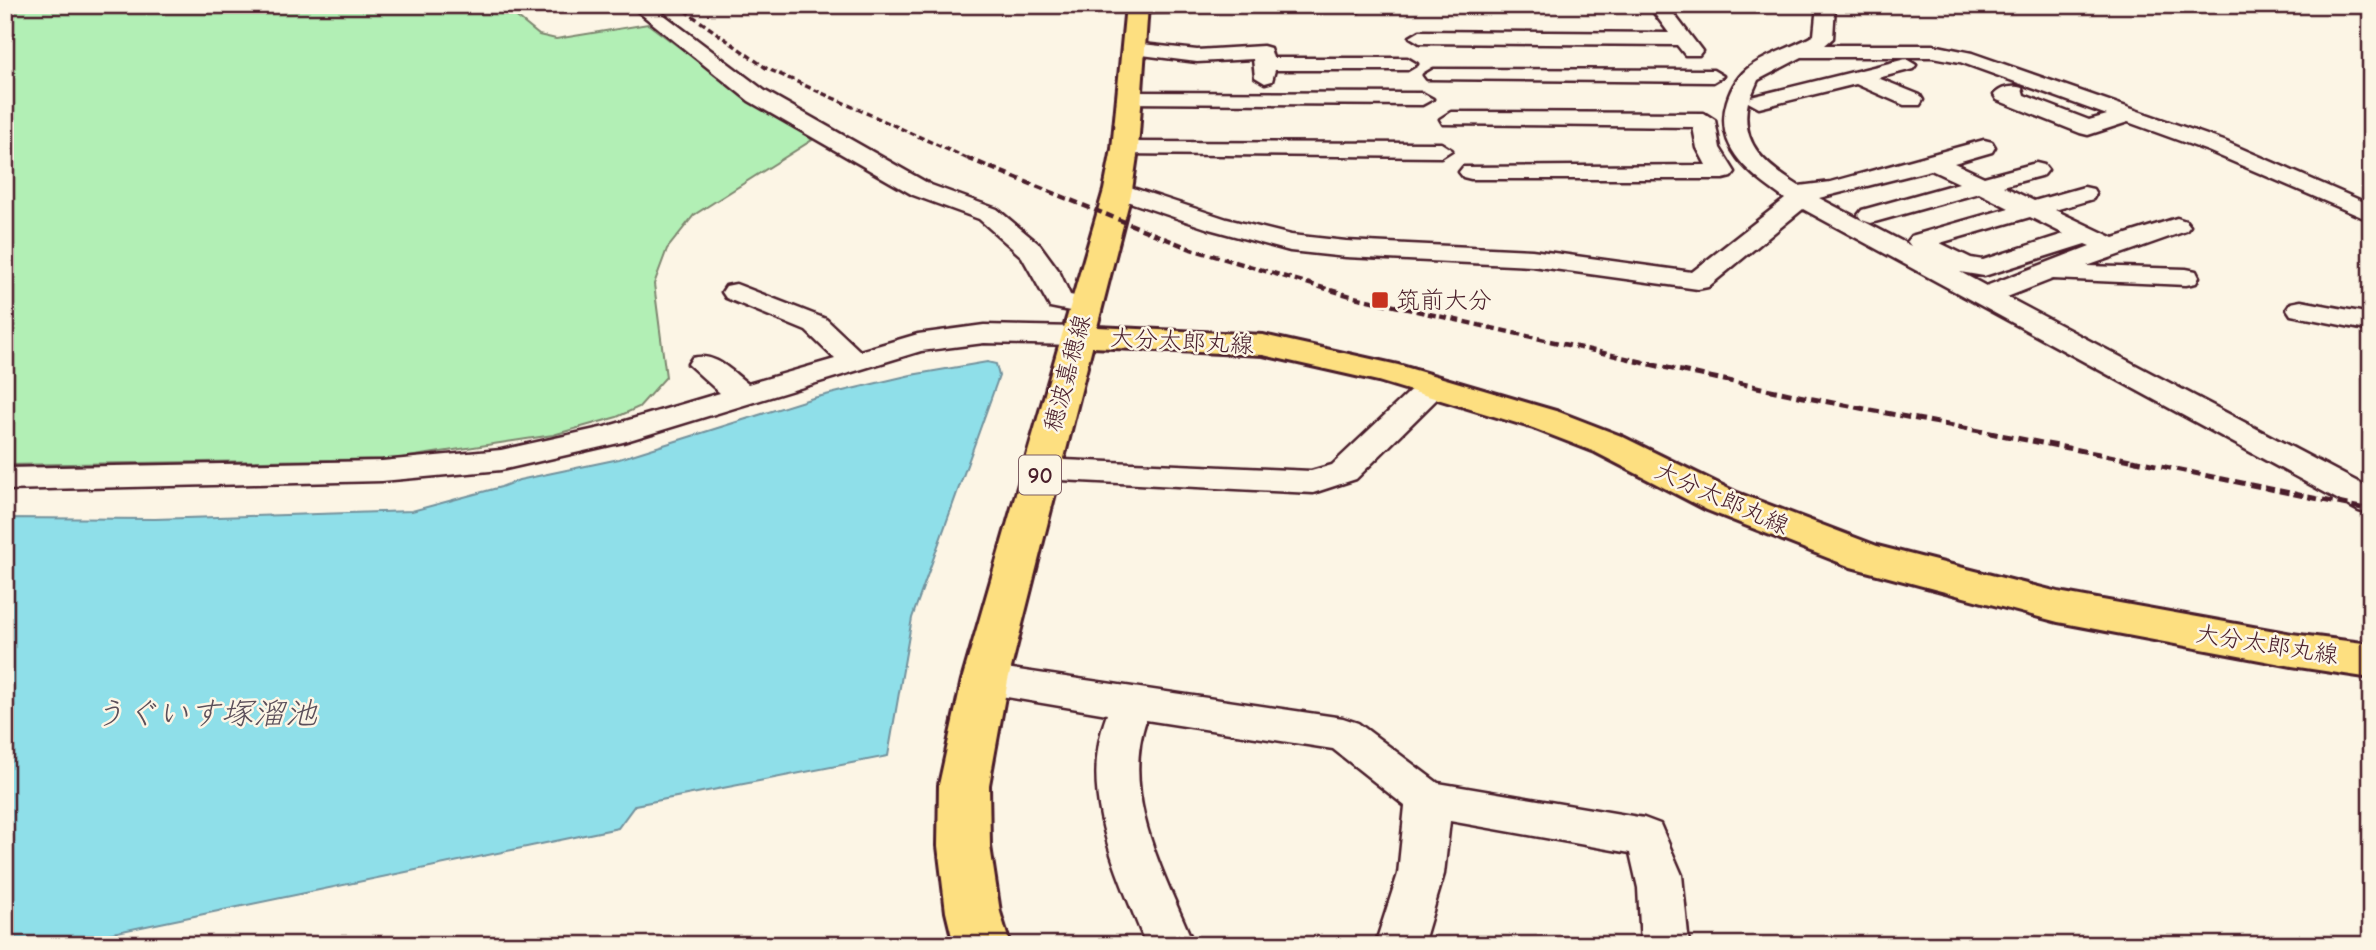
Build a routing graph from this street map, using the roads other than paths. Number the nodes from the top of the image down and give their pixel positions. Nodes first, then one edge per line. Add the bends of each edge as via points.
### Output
1 (639, 5) edge
2 (1213, 5) edge
3 (1657, 5) edge
4 (1826, 5) edge
5 (1137, 6) edge
6 (1682, 39) junction
7 (1133, 49) junction
8 (1804, 51) junction
9 (1952, 54) junction
10 (1407, 64) dead end
11 (1434, 75) junction
12 (1713, 76) junction
13 (1858, 77) junction
14 (2040, 84) junction
15 (1128, 98) junction
16 (1422, 99) dead end
17 (1749, 100) junction
18 (1912, 100) dead end
19 (2128, 115) junction
20 (1451, 119) junction
21 (1984, 147) dead end
22 (1125, 149) junction
23 (1441, 150) dead end
24 (1933, 162) junction
25 (2036, 170) dead end
26 (1471, 172) junction
27 (1983, 185) junction
28 (1118, 190) junction
29 (1807, 194) junction
30 (2084, 194) dead end
31 (1480, 196) dead end
32 (2033, 209) junction
33 (2371, 214) edge
34 (1871, 215) junction
35 (2177, 226) dead end
36 (2086, 234) junction
37 (1920, 241) junction
38 (2112, 247) junction
39 (2048, 272) junction
40 (2186, 277) dead end
41 (736, 292) dead end
42 (1983, 297) junction
43 (2301, 309) dead end
44 (1081, 321) junction
45 (2371, 323) edge
46 (854, 361) junction
47 (703, 365) dead end
48 (1433, 386) junction
49 (742, 395) junction
50 (1041, 469) junction
51 (5, 479) edge
52 (2371, 503) edge
53 (2371, 661) edge
54 (985, 680) junction
55 (1132, 701) junction
56 (1427, 800) junction
57 (982, 945) edge
58 (1170, 945) edge
59 (1399, 945) edge
60 (1665, 945) edge

1 - 44 street via 758,96 922,190 988,214 1031,251 1060,301
2 - 5 street
3 - 6 street
4 - 8 street via 1823,38
5 - 7 main road, 穂波嘉穂線 / 90
6 - 11 street via 1418,30
6 - 12 street
7 - 10 street via 1197,56 1263,52 1265,71
7 - 15 main road, 穂波嘉穂線 / 90
8 - 9 street
8 - 17 street via 1751,76
9 - 13 street
9 - 14 street
11 - 12 street
11 - 20 street
12 - 17 street
13 - 17 street
13 - 18 street
14 - 19 street
14 - 19 street via 2005,95 2088,128
15 - 16 street
15 - 22 main road, 穂波嘉穂線 / 90
17 - 29 street via 1733,130 1740,149 1765,174
19 - 33 street via 2216,146
20 - 26 street
20 - 26 street via 1704,120 1703,136 1723,173
21 - 24 street
22 - 23 street
22 - 28 main road, 穂波嘉穂線 / 90
24 - 27 street
24 - 29 street
25 - 27 street
26 - 31 street
27 - 32 street
27 - 34 street
28 - 29 street via 1290,243 1532,258 1698,281
28 - 44 main road, 穂波嘉穂線 / 90
29 - 34 street
29 - 42 street
30 - 32 street
32 - 36 street
32 - 37 street
34 - 37 street
35 - 38 street
36 - 37 street via 1984,268 1964,265
36 - 38 street
38 - 39 street
39 - 40 street
39 - 42 street
41 - 46 street via 816,325
42 - 52 street
43 - 45 street
44 - 46 street via 918,343
44 - 48 main road, 大分太郎丸線 via 1263,345
44 - 50 main road, 穂波嘉穂線 / 90
46 - 49 street
47 - 49 street
48 - 50 street via 1344,472 1330,479 1313,482
48 - 53 main road, 大分太郎丸線 via 1608,444 1721,501 1866,557 2057,607
49 - 51 street via 612,435 501,460 382,471
50 - 54 main road, 穂波嘉穂線 / 90
54 - 55 street
54 - 57 main road, 穂波嘉穂線 / 90 via 964,794 964,846
55 - 56 street via 1343,734
55 - 58 street via 1118,748 1117,785 1137,858
56 - 59 street via 1430,830
56 - 60 street via 1644,837 1656,853 1659,868

